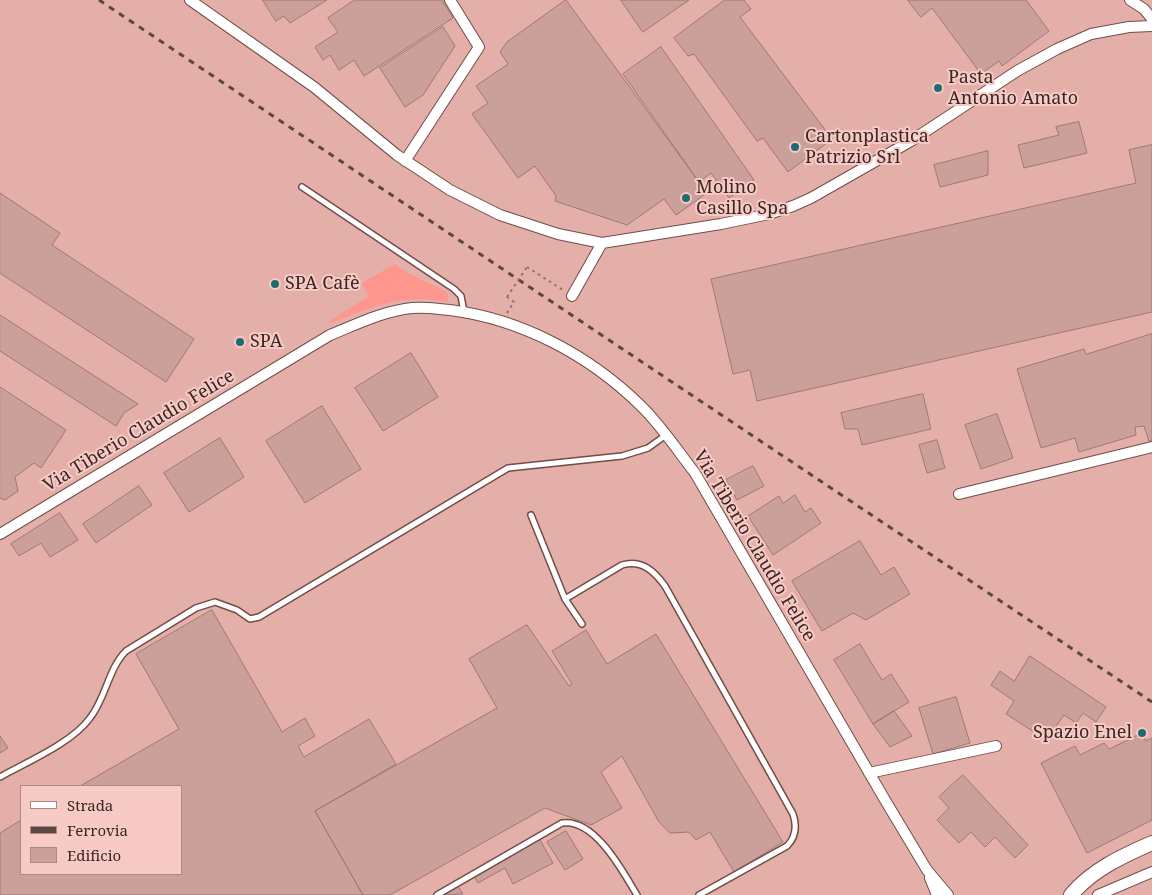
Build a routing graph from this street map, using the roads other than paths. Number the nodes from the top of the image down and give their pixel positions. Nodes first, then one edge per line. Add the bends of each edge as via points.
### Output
1 (190, 0) edge
2 (450, 0) edge
3 (1130, 0) edge
4 (1152, 19) edge
5 (1152, 26) edge
6 (405, 161) junction
7 (302, 187) dead end
8 (602, 243) junction
9 (572, 296) road end
10 (464, 312) junction
11 (666, 435) junction
12 (1152, 447) edge
13 (959, 494) dead end
14 (532, 515) dead end
15 (0, 534) edge
16 (565, 599) junction
17 (582, 624) dead end
18 (996, 746) dead end
19 (869, 773) junction
20 (0, 777) edge
21 (1152, 843) edge
22 (927, 870) junction
23 (1152, 872) edge
24 (437, 895) edge
25 (637, 895) edge
26 (700, 895) edge
27 (937, 895) edge
28 (948, 895) edge
29 (1070, 895) edge
30 (1098, 895) edge

1 - 6 street via 314,87
2 - 6 street via 479,47
3 - 4 street
5 - 8 street via 1091,34 1058,49 1017,71 911,141 793,206 721,224
6 - 8 street via 450,190 500,215 558,234
7 - 10 lane via 454,288 461,296
8 - 9 street
10 - 11 street, Via Tiberio Claudio Felice via 519,326 581,359 641,406
10 - 15 street, Via Tiberio Claudio Felice via 413,308 367,319 330,335
11 - 19 street, Via Tiberio Claudio Felice via 695,473
11 - 20 lane via 648,448 622,456 508,468 259,616 250,619 215,602 196,608 119,658 98,706 79,730
12 - 13 street
14 - 16 lane
16 - 17 lane
16 - 26 lane via 622,565 633,563 652,570 665,586 793,814 794,836 787,846
18 - 19 street
19 - 22 street, Via Tiberio Claudio Felice
21 - 29 main road via 1106,866 1083,881
22 - 27 street
22 - 28 street
23 - 30 street
24 - 25 lane via 568,822 597,838

